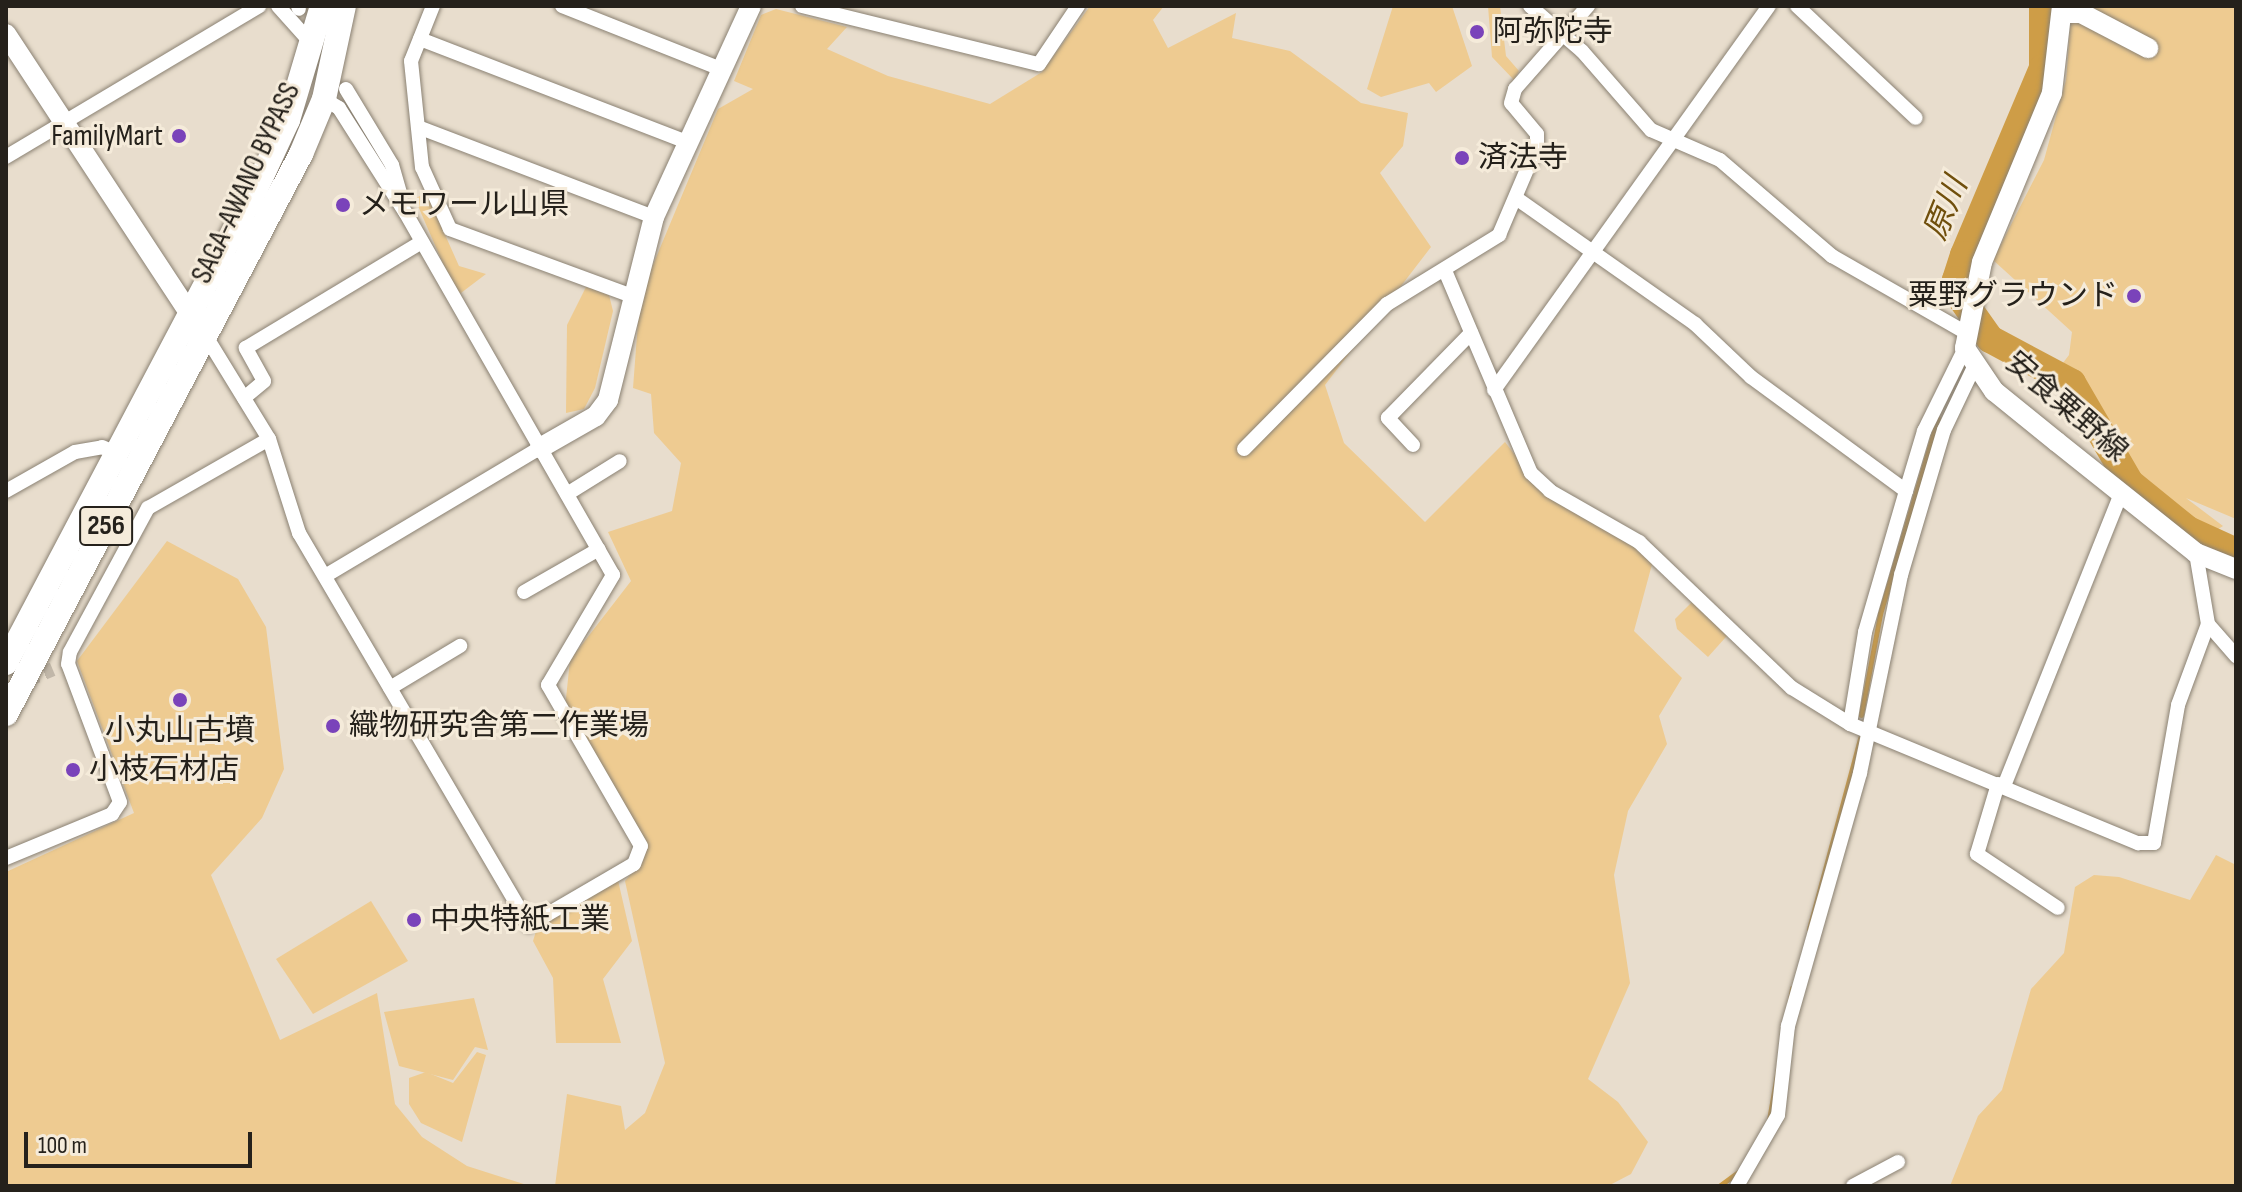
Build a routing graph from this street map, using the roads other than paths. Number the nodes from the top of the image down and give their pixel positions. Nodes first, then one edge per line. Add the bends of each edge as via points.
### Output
1 (259, 6) edge
2 (278, 6) edge
3 (344, 6) edge
4 (433, 6) edge
5 (562, 6) edge
6 (751, 6) edge
7 (802, 6) edge
8 (1078, 6) edge
9 (1530, 6) edge
10 (1588, 6) edge
11 (1769, 6) edge
12 (306, 7) edge
13 (1799, 7) edge
14 (2062, 9) edge
15 (6, 34) edge
16 (1563, 34) junction
17 (420, 39) junction
18 (313, 45) junction
19 (2148, 48) dead end
20 (721, 69) junction
21 (335, 94) junction
22 (1916, 118) dead end
23 (66, 121) junction
24 (418, 127) junction
25 (1671, 140) junction
26 (687, 142) junction
27 (6, 157) edge
28 (1516, 198) junction
29 (405, 212) junction
30 (654, 217) junction
31 (420, 243) junction
32 (1593, 252) junction
33 (1446, 273) junction
34 (629, 295) junction
35 (191, 316) junction
36 (1471, 333) junction
37 (207, 338) junction
38 (1967, 342) junction
39 (1494, 390) junction
40 (244, 398) junction
41 (269, 439) junction
42 (1413, 445) dead end
43 (540, 448) junction
44 (1244, 449) dead end
45 (116, 453) junction
46 (620, 461) dead end
47 (6, 491) edge
48 (1906, 491) junction
49 (567, 494) junction
50 (2121, 494) junction
51 (599, 549) junction
52 (2196, 553) junction
53 (2236, 569) edge
54 (325, 576) junction
55 (524, 592) dead end
56 (2208, 624) junction
57 (460, 646) dead end
58 (2236, 656) edge
59 (6, 663) edge
60 (68, 664) junction
61 (53, 669) tunnel mouth
62 (390, 688) junction
63 (6, 714) edge
64 (1850, 724) junction
65 (1868, 731) junction
66 (2001, 785) junction
67 (6, 858) edge
68 (2058, 908) dead end
69 (1898, 1162) dead end
70 (1737, 1186) edge
71 (1853, 1186) edge

1 - 23 street
2 - 18 street
3 - 21 highway, SAGA-AWANO BYPASS / 256
4 - 17 street
5 - 20 street
6 - 20 street
7 - 8 street via 1039,64
9 - 16 street
10 - 16 street
11 - 25 street
12 - 18 highway, SAGA-AWANO BYPASS / 256
13 - 22 street
14 - 19 street via 2081,13
14 - 38 street via 2052,93 1972,299
15 - 23 street
16 - 25 street via 1643,123
16 - 28 street via 1511,103 1537,134
17 - 24 street via 411,61
17 - 26 street
18 - 35 highway, SAGA-AWANO BYPASS / 256 via 281,134
20 - 26 street
21 - 29 street
21 - 29 street via 392,165
21 - 37 highway, SAGA-AWANO BYPASS / 256
23 - 27 street
23 - 35 street
24 - 30 street
24 - 34 street via 422,167 450,229
25 - 32 street
25 - 38 street via 1720,160 1832,256
26 - 30 street
28 - 32 street
28 - 33 street via 1499,235
29 - 31 street
30 - 34 street
31 - 40 street via 246,348 264,381
31 - 43 street
32 - 39 street
32 - 48 street
33 - 36 street
33 - 44 street via 1387,304
34 - 43 street via 608,400 596,416
35 - 37 street
35 - 45 highway, 256
36 - 39 street
36 - 42 street via 1388,418
37 - 40 street
37 - 63 highway, 256
38 - 48 street via 1924,431
38 - 50 street, 安食粟野線
38 - 65 street via 1901,575
39 - 64 street via 1531,473 1550,491 1639,542 1792,688
40 - 41 street
41 - 54 street via 299,533
41 - 60 street via 148,508
43 - 49 street
43 - 54 street
45 - 47 street via 75,452
45 - 59 highway, 256
46 - 49 street
48 - 64 street via 1865,632
49 - 51 street
50 - 52 street, 安食粟野線
50 - 66 street
51 - 55 street
51 - 62 street via 614,581 554,673 550,697 641,846 634,864 529,925
52 - 53 street, 安食粟野線
52 - 56 street
54 - 62 street
56 - 58 street
56 - 66 street via 2178,705 2154,843
57 - 62 street
60 - 61 street
60 - 67 street via 120,802 112,814
64 - 65 street
65 - 66 street
65 - 70 street via 1788,1026 1778,1115
66 - 68 street via 1977,854
69 - 71 street

